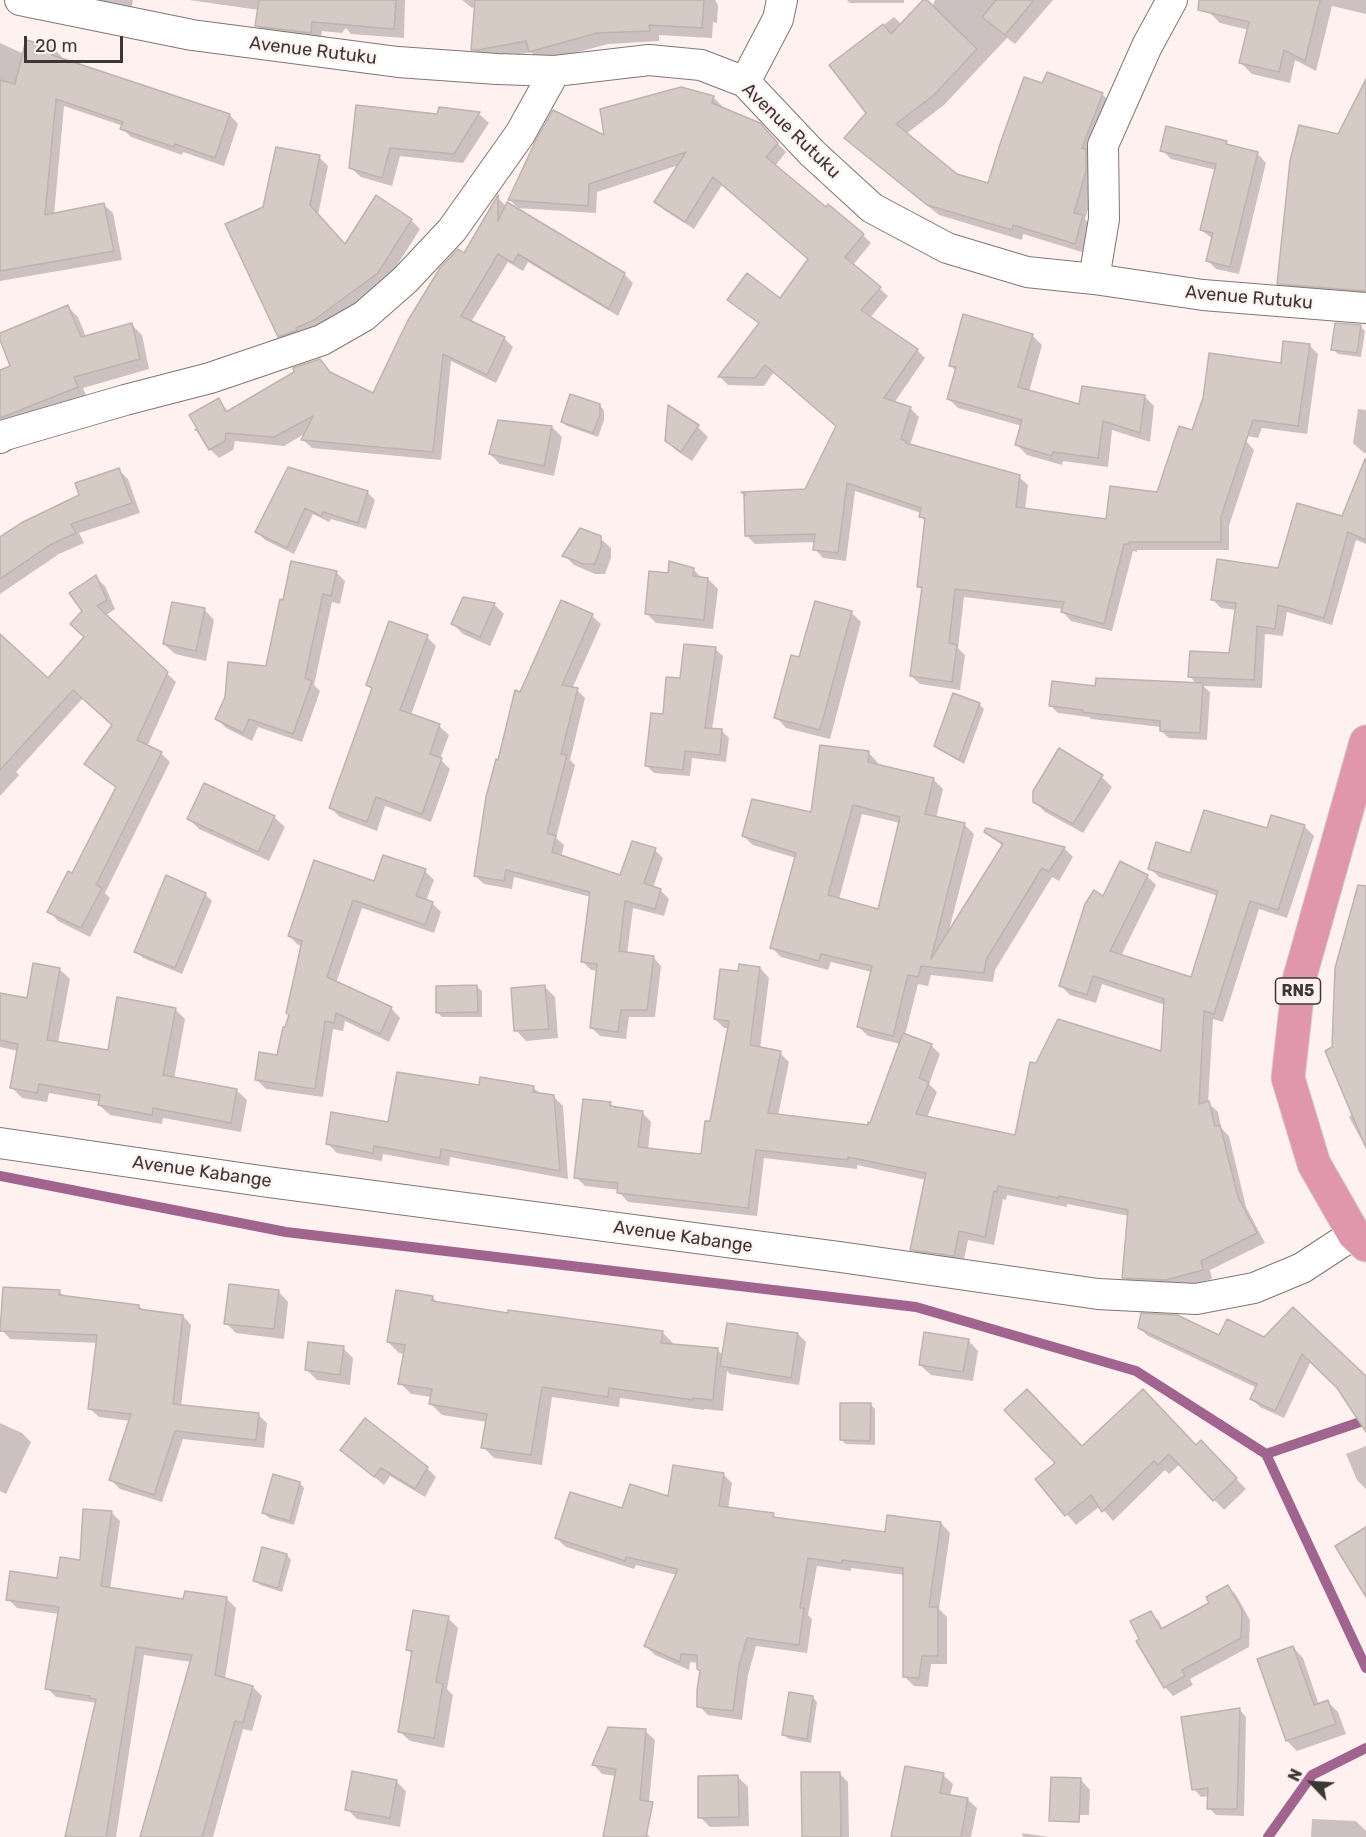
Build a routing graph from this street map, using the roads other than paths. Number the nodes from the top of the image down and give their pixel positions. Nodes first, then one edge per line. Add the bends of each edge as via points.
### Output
1 (20, 0) edge
2 (782, 0) edge
3 (1172, 0) edge
4 (555, 71) junction
5 (745, 82) junction
6 (1094, 279) junction
7 (1366, 308) edge
8 (0, 438) edge
9 (1366, 742) edge
10 (0, 1143) edge
11 (1360, 1239) edge

1 - 4 street, Avenue Rutuku via 192,35 398,62
2 - 5 street via 778,19
3 - 6 street via 1103,145 1104,219
4 - 5 street, Avenue Rutuku via 649,60 702,65
4 - 8 street via 520,134 452,230 364,316 322,340 210,378
5 - 6 street, Avenue Rutuku via 812,153 872,208 947,248 1027,272
6 - 7 street, Avenue Rutuku via 1203,296
9 - 11 highway, RN5 via 1299,980 1287,1078 1314,1164
10 - 11 street, Avenue Kabange via 1098,1294 1196,1299 1254,1288

